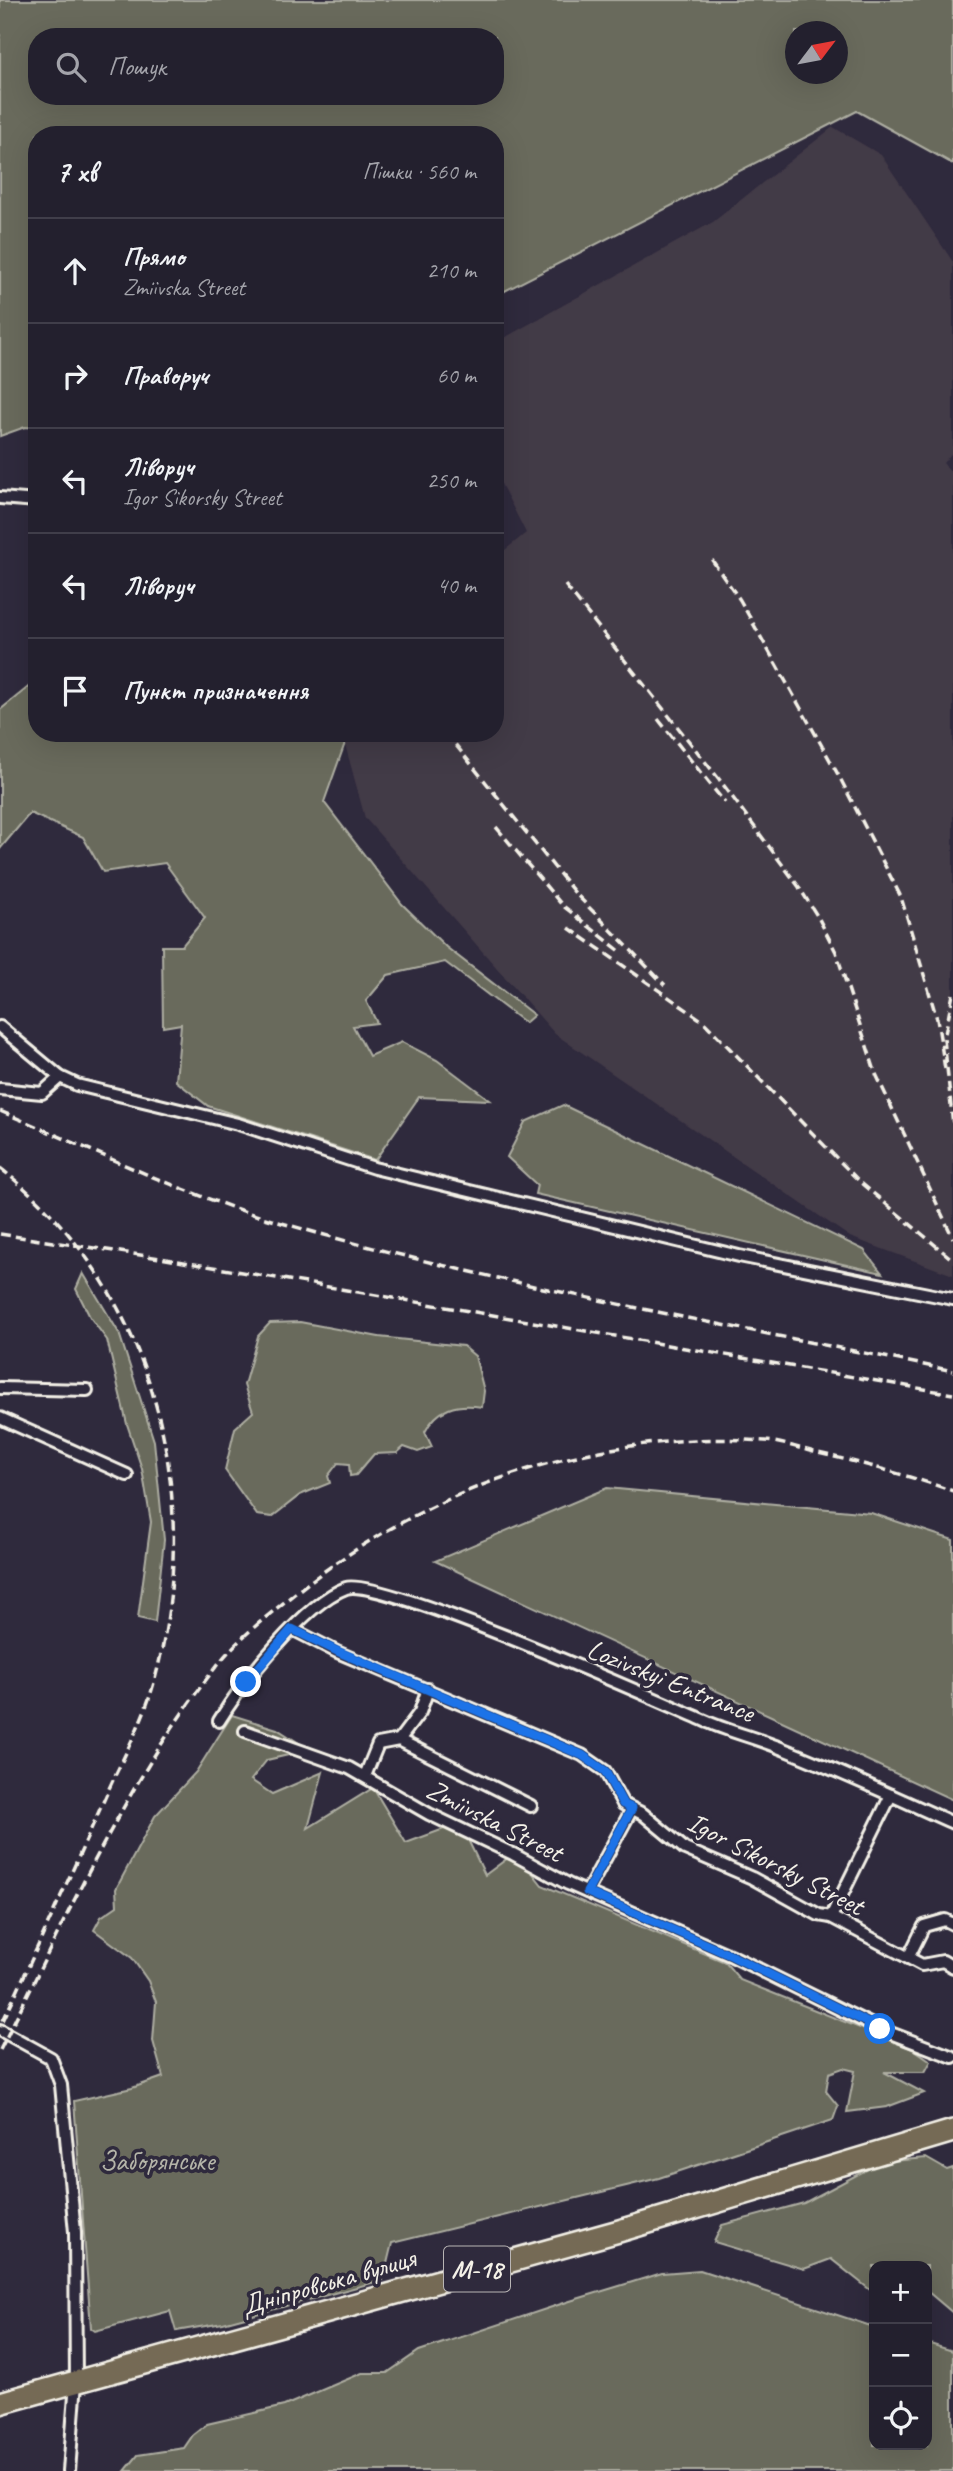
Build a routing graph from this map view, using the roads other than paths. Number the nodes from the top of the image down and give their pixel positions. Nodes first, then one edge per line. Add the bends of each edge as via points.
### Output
1 (0, 498) edge
2 (28, 500) edge
3 (0, 1027) edge
4 (60, 1077) junction
5 (0, 1089) edge
6 (953, 1299) edge
7 (0, 1388) edge
8 (87, 1390) dead end
9 (0, 1418) edge
10 (127, 1475) dead end
11 (292, 1629) junction
12 (428, 1689) junction
13 (219, 1721) dead end
14 (245, 1731) dead end
15 (399, 1740) junction
16 (365, 1776) junction
17 (891, 1795) junction
18 (531, 1806) dead end
19 (632, 1808) junction
20 (953, 1823) edge
21 (587, 1892) junction
22 (831, 1917) junction
23 (953, 1924) edge
24 (908, 1958) junction
25 (953, 1967) edge
26 (0, 2030) edge
27 (953, 2057) edge
28 (953, 2131) edge
29 (76, 2382) junction
30 (0, 2403) edge
31 (69, 2471) edge

1 - 2 street
3 - 4 street
4 - 5 street via 42,1093
4 - 6 street via 238,1124 374,1168 739,1256
7 - 8 street
9 - 10 street
11 - 12 street, Igor Sikorsky Street
11 - 13 street via 251,1675
11 - 17 street, Lozivskyi Entrance via 347,1587 368,1587 486,1629
12 - 15 street via 420,1712
12 - 19 street, Igor Sikorsky Street via 593,1762 605,1771 623,1804
14 - 16 street, Zmiivska Street
15 - 16 street via 378,1744
15 - 18 street
16 - 21 street, Zmiivska Street via 429,1814
17 - 20 street, Lozivskyi Entrance
17 - 22 street
19 - 21 street
19 - 22 street, Igor Sikorsky Street via 685,1849
21 - 27 street, Zmiivska Street via 880,2029
22 - 24 street, Igor Sikorsky Street
23 - 24 street via 945,1920 924,1926
24 - 25 street, Igor Sikorsky Street via 922,1965 943,1961
26 - 29 street via 51,2058 61,2085 75,2232
28 - 29 highway, Дніпровська вулиця / М-18 via 619,2231
29 - 30 highway, Дніпровська вулиця / М-18
29 - 31 street

